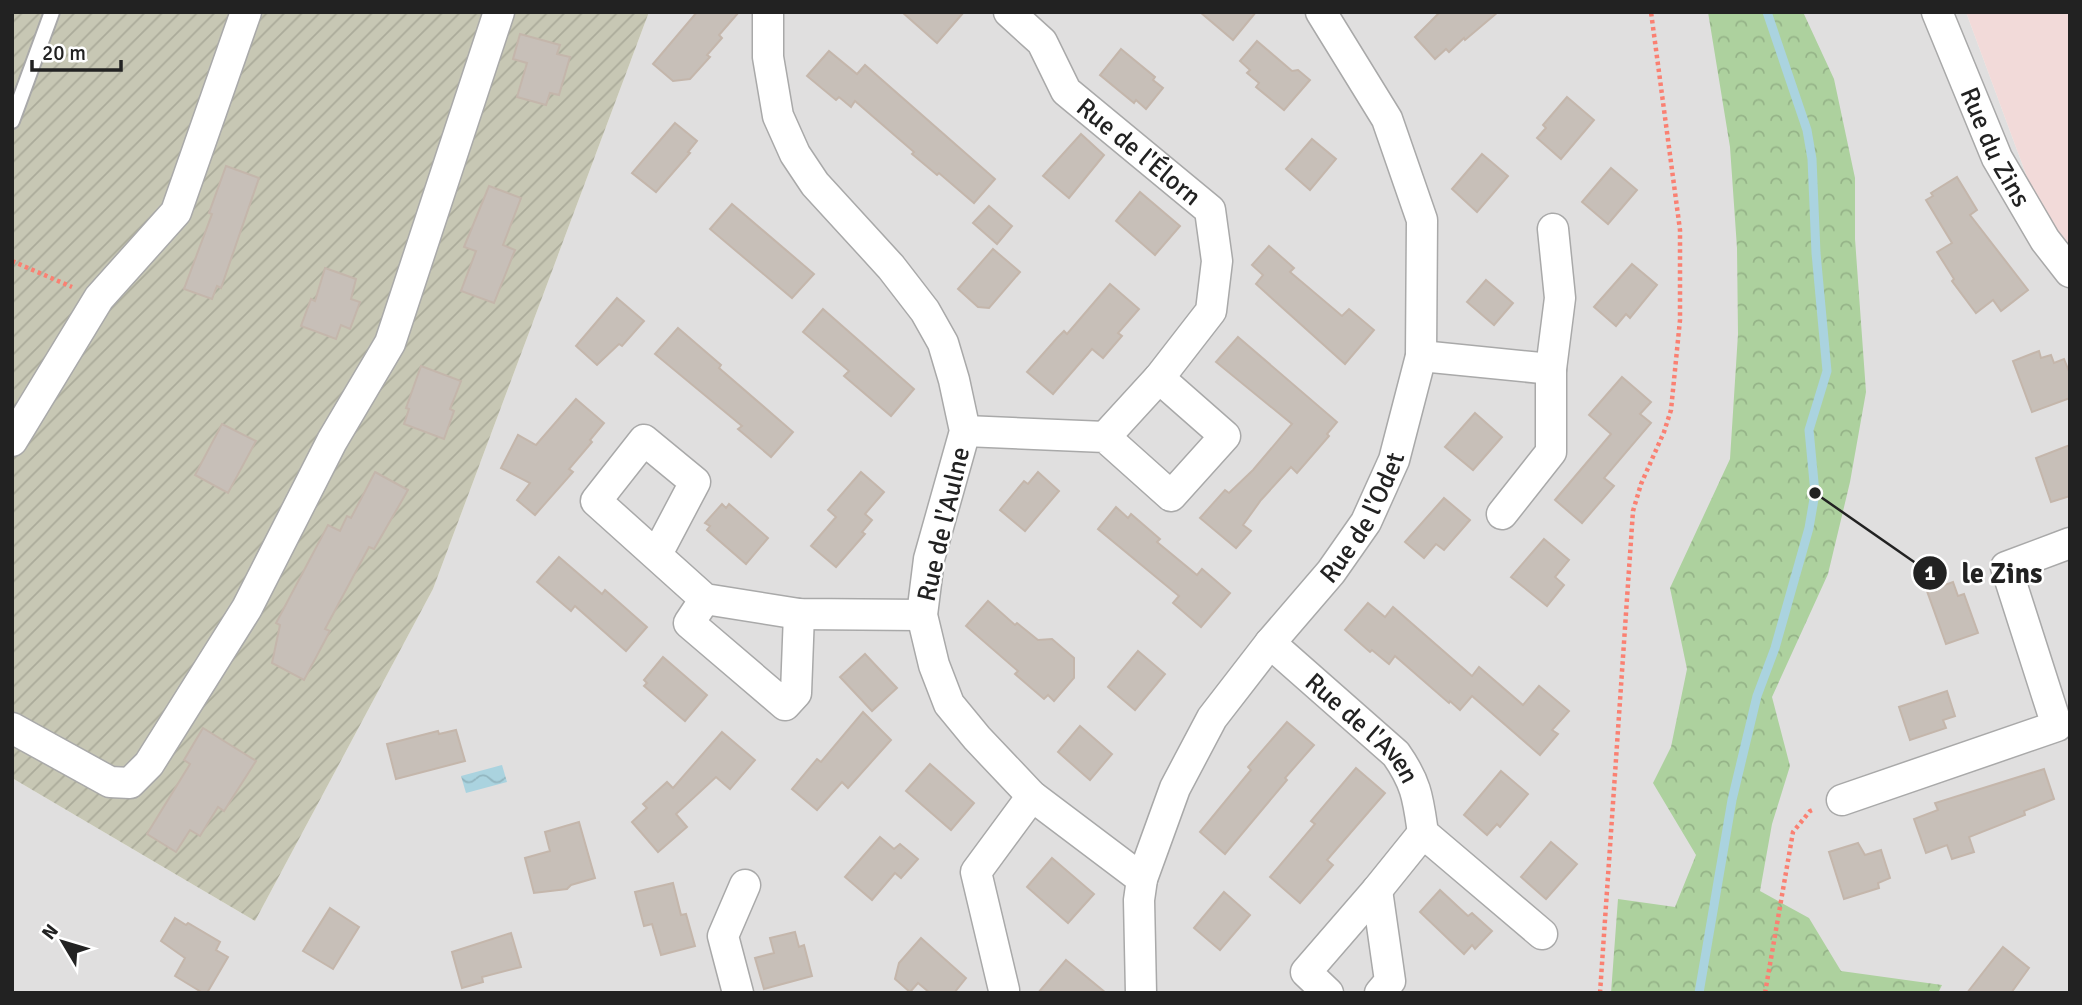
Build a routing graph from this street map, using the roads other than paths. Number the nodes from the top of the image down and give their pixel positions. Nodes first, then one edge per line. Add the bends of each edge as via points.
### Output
1 (52, 12) edge
2 (246, 12) edge
3 (499, 12) edge
4 (768, 12) edge
5 (1009, 12) edge
6 (1321, 12) edge
7 (1937, 12) edge
8 (12, 121) edge
9 (1553, 229) dead end
10 (2070, 272) edge
11 (1421, 355) junction
12 (1551, 369) junction
13 (1159, 378) junction
14 (965, 431) junction
15 (1105, 437) junction
16 (12, 441) edge
17 (1502, 514) dead end
18 (2070, 543) edge
19 (657, 554) dead end
20 (705, 599) junction
21 (799, 614) junction
22 (922, 615) junction
23 (1270, 643) junction
24 (12, 728) edge
25 (1032, 796) junction
26 (1842, 800) road end
27 (1423, 834) junction
28 (1142, 878) junction
29 (745, 884) dead end
30 (1377, 890) junction
31 (1542, 934) dead end
32 (1004, 990) dead end
33 (738, 993) edge
34 (1141, 993) edge
35 (1328, 993) edge
36 (1380, 993) edge

1 - 8 lane
2 - 16 street via 176,212 99,298
3 - 24 street via 390,343 332,441 247,608 149,764 130,783 110,782
4 - 14 street, Rue de l'Aulne via 768,57 778,116 815,184 925,311 943,344
5 - 13 street, Rue de l'Élorn via 1042,42 1066,91 1210,210 1217,261 1210,311
6 - 11 street, Rue de l'Odet via 1387,119 1422,220
7 - 10 street, Rue du Zins via 1997,158 2045,240
9 - 12 street via 1560,298
11 - 12 street
11 - 23 street, Rue de l'Odet via 1394,460 1366,522 1331,572
12 - 17 street via 1551,452
13 - 15 street, Rue de l'Élorn
13 - 15 street via 1224,436 1171,496
14 - 15 street
14 - 22 street, Rue de l'Aulne via 929,559
18 - 26 street via 2006,567 2057,726
19 - 20 street
20 - 21 street
20 - 21 street via 689,623 785,705 796,693
21 - 22 street
22 - 25 street, Rue de l'Aulne via 949,704
23 - 27 street, Rue de l'Aven via 1396,754 1411,775
23 - 28 street, Rue de l'Odet via 1212,718 1175,788
25 - 28 street, Rue de l'Aulne
25 - 32 street via 976,872
27 - 30 street
27 - 31 street
28 - 34 street, Rue de l'Odet
29 - 33 street via 723,936
30 - 35 street via 1306,972
30 - 36 street via 1390,981

